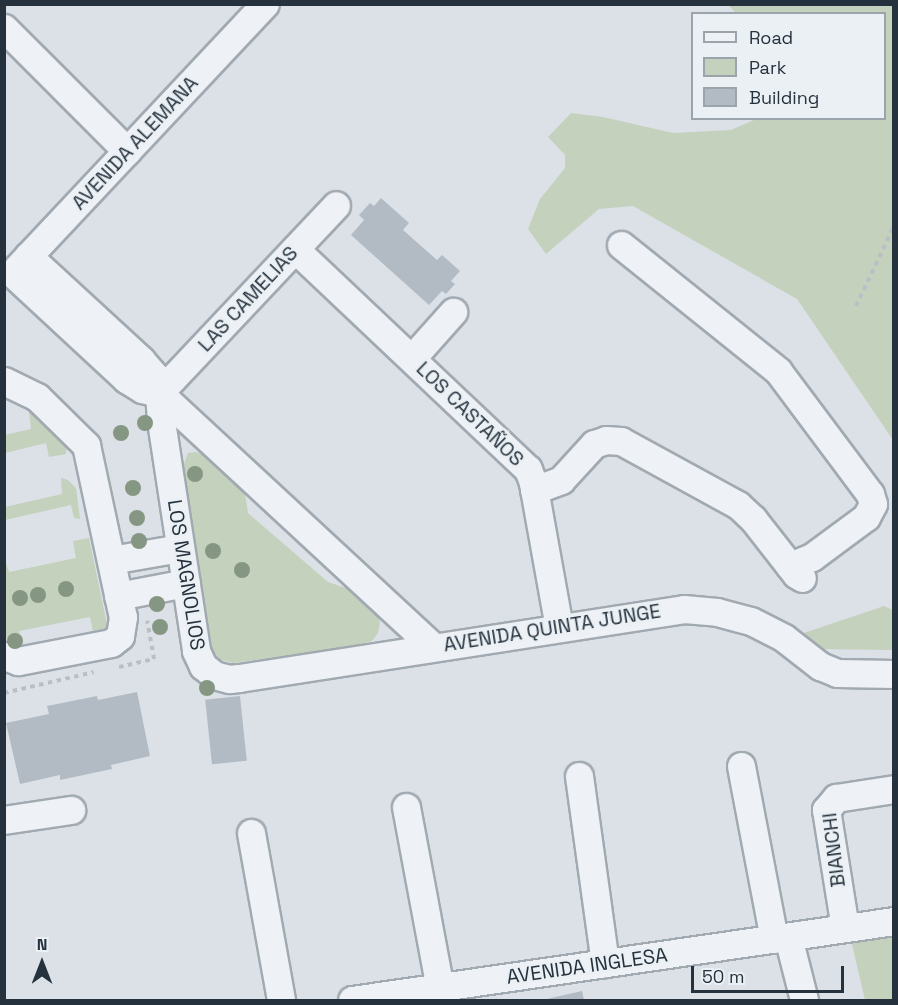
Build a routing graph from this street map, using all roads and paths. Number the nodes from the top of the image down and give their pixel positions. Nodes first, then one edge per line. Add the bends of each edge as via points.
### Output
1 (265, 4) edge
2 (4, 28) edge
3 (128, 151) junction
4 (336, 205) dead end
5 (894, 226) edge
6 (621, 245) dead end
7 (295, 249) junction
8 (15, 269) edge
9 (856, 306) dead end
10 (453, 312) dead end
11 (412, 358) junction
12 (4, 381) edge
13 (159, 393) junction
14 (206, 435) junction
15 (167, 459) junction
16 (534, 490) junction
17 (866, 528) dead end
18 (180, 548) junction
19 (111, 560) junction
20 (790, 566) junction
21 (186, 583) junction
22 (118, 596) junction
23 (559, 627) junction
24 (432, 646) junction
25 (4, 656) edge
26 (894, 674) edge
27 (741, 766) dead end
28 (579, 776) dead end
29 (894, 789) edge
30 (406, 807) dead end
31 (71, 810) dead end
32 (4, 820) edge
33 (251, 833) dead end
34 (894, 921) edge
35 (845, 928) junction
36 (781, 938) junction
37 (605, 963) junction
38 (440, 988) junction
39 (390, 998) edge
40 (281, 1000) edge
41 (352, 1000) edge
42 (804, 1000) edge

1 - 3 street, AVENIDA ALEMANA
2 - 3 street
3 - 8 street, AVENIDA ALEMANA
4 - 7 street, LAS CAMELIAS
5 - 9 path
6 - 20 street via 778,371 870,494 873,504 866,517 812,557
7 - 11 street, LOS CASTAÑOS
7 - 13 street, LAS CAMELIAS
8 - 13 street, AVENIDA QUINTA JUNGE via 126,379
10 - 11 street
11 - 16 street, LOS CASTAÑOS via 523,462
12 - 19 street via 38,397 86,445
13 - 14 street, AVENIDA QUINTA JUNGE
13 - 15 street, LOS MAGNOLIOS
14 - 15 street via 180,443
14 - 24 street, AVENIDA QUINTA JUNGE
15 - 18 street, LOS MAGNOLIOS
16 - 20 street via 561,480 594,444 621,441 738,505
16 - 23 street, LOS CASTAÑOS
17 - 20 street via 859,543 814,576 804,578
18 - 19 street
18 - 21 street, LOS MAGNOLIOS
19 - 22 street
21 - 22 street
21 - 24 street, LOS MAGNOLIOS via 199,659 208,671 221,678
22 - 25 street via 123,624 117,640 18,661
23 - 24 street, AVENIDA QUINTA JUNGE
23 - 26 street, AVENIDA QUINTA JUNGE via 668,610 717,612 767,629 828,670
27 - 36 street
28 - 37 street
29 - 35 street, BIANCHI via 836,798 825,810
30 - 38 street
31 - 32 street
33 - 40 street
34 - 35 street, AVENIDA INGLESA
35 - 36 street, AVENIDA INGLESA
36 - 37 street, AVENIDA INGLESA
36 - 42 street
37 - 38 street, AVENIDA INGLESA
38 - 39 street, AVENIDA INGLESA
39 - 41 street, AVENIDA INGLESA

